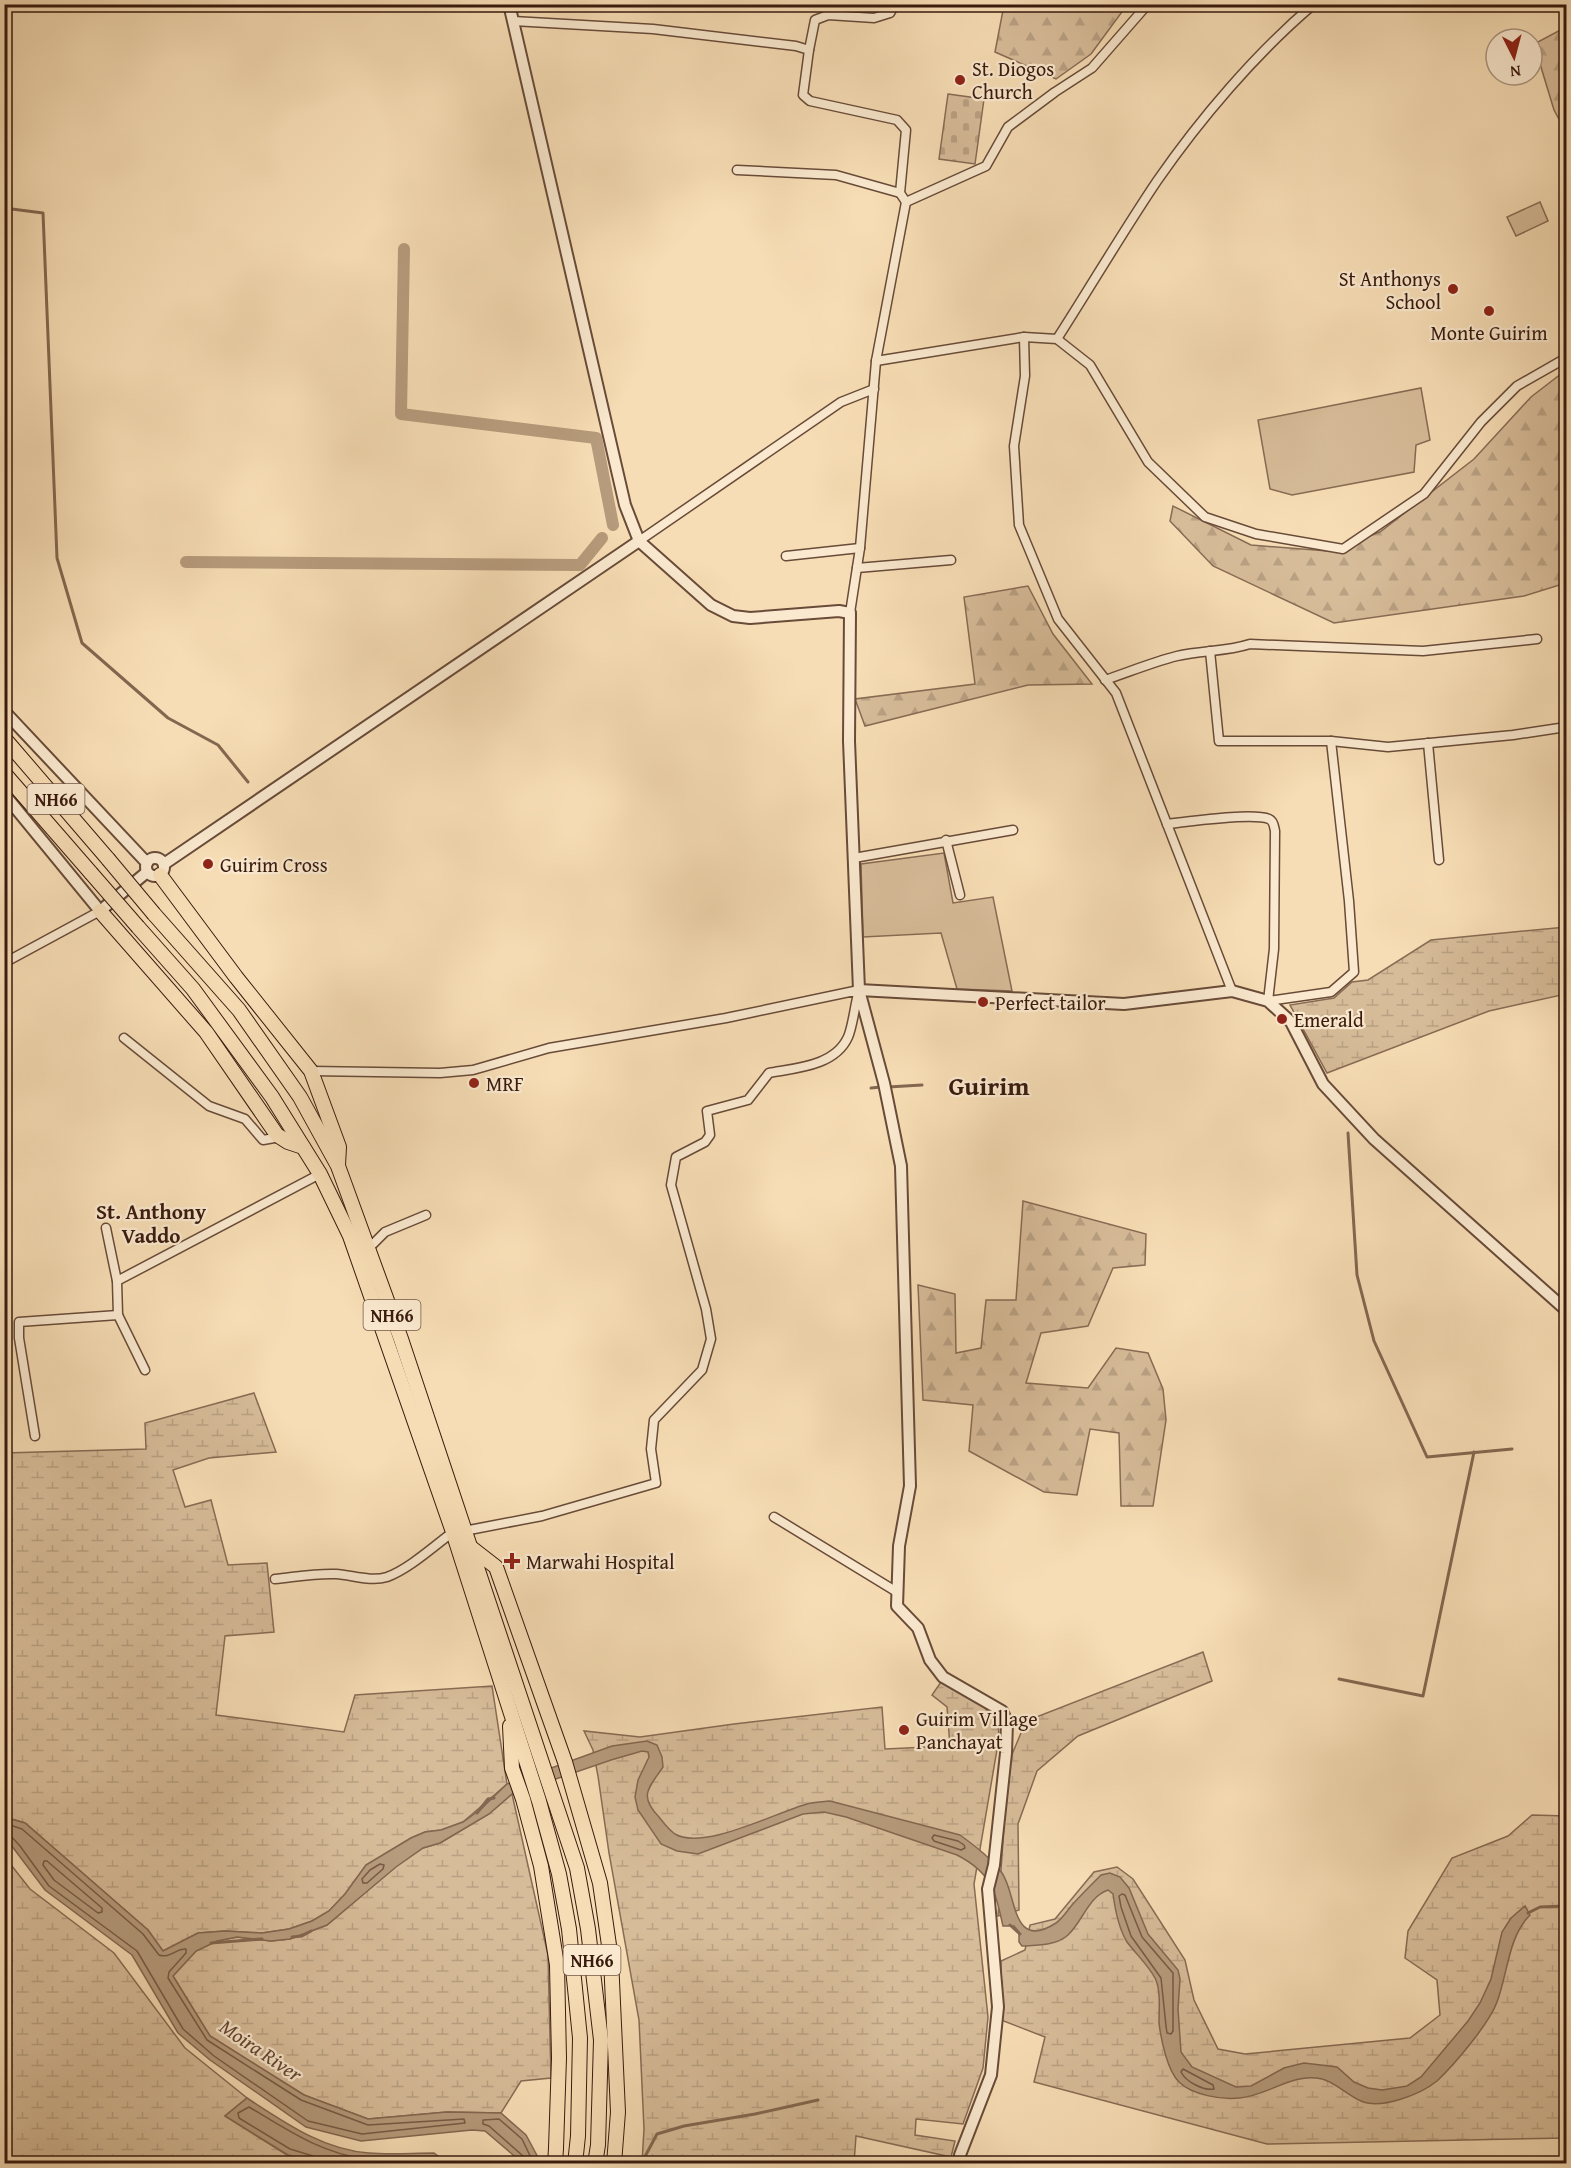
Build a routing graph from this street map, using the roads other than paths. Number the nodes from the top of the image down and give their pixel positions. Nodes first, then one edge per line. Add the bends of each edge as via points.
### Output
1 (509, 4) edge
2 (895, 4) edge
3 (1148, 4) edge
4 (1314, 4) edge
5 (513, 21) junction
6 (809, 50) junction
7 (737, 170) dead end
8 (900, 193) junction
9 (906, 202) junction
10 (1024, 337) junction
11 (1057, 339) junction
12 (1566, 358) edge
13 (876, 361) junction
14 (874, 389) junction
15 (639, 541) junction
16 (860, 548) junction
17 (786, 556) dead end
18 (951, 560) dead end
19 (856, 568) junction
20 (850, 613) junction
21 (1537, 639) dead end
22 (1210, 651) junction
23 (1105, 680) junction
24 (4, 711) edge
25 (1566, 727) edge
26 (4, 738) edge
27 (1331, 741) junction
28 (1428, 743) junction
29 (4, 772) edge
30 (4, 794) edge
31 (1167, 824) junction
32 (1013, 830) dead end
33 (946, 840) junction
34 (854, 858) junction
35 (1439, 860) dead end
36 (154, 869) junction
37 (960, 895) dead end
38 (100, 911) junction
39 (4, 963) edge
40 (859, 990) junction
41 (1233, 991) junction
42 (1268, 1001) junction
43 (124, 1038) dead end
44 (311, 1071) junction
45 (280, 1137) junction
46 (303, 1147) junction
47 (338, 1166) junction
48 (320, 1174) junction
49 (426, 1215) dead end
50 (106, 1228) dead end
51 (368, 1249) junction
52 (117, 1281) junction
53 (1564, 1305) edge
54 (118, 1315) junction
55 (145, 1370) dead end
56 (34, 1436) dead end
57 (774, 1517) dead end
58 (458, 1531) junction
59 (469, 1546) junction
60 (275, 1579) dead end
61 (897, 1592) junction
62 (510, 1707) junction
63 (555, 2163) edge
64 (575, 2163) edge
65 (595, 2163) edge
66 (614, 2163) edge
67 (961, 2163) edge

1 - 5 street
2 - 6 street via 890,13 874,18 828,15 815,20
3 - 9 street via 1092,68 1008,127 986,166
4 - 11 street via 1279,34 1203,121 1158,180
5 - 6 street via 653,29
5 - 15 street via 625,505
6 - 8 street via 803,95 810,101 897,120 906,130
7 - 8 street via 836,175
8 - 9 street
9 - 13 street
10 - 11 street
10 - 13 street
10 - 23 street via 1025,376 1014,446 1019,525 1058,619
11 - 12 street via 1090,365 1148,462 1205,517 1256,534 1343,549 1424,494 1480,422 1517,386
13 - 14 street
14 - 15 street via 841,402
14 - 16 street
15 - 20 street via 711,605 732,616
15 - 36 street
16 - 17 street
16 - 19 street
18 - 19 street
19 - 20 street
20 - 34 street via 849,741
21 - 22 street via 1423,651 1250,644 1230,651
22 - 23 street via 1176,656
22 - 27 street via 1219,741
23 - 31 street via 1116,693
24 - 36 street
25 - 28 street
26 - 47 main road, NH66, bridge via 238,1010 300,1097
27 - 28 street via 1388,747
27 - 42 street via 1354,972 1331,992
28 - 35 street
29 - 46 main road, NH66, bridge via 194,989
30 - 38 street
31 - 41 street
31 - 42 street via 1244,817 1273,822 1274,937
32 - 33 street
33 - 34 street
33 - 37 street
34 - 40 street
36 - 38 street
36 - 44 main road
38 - 39 street
38 - 45 main road via 206,1032
40 - 41 street via 1124,1004
40 - 44 street via 549,1048 473,1070
40 - 58 street via 848,1037 832,1057 769,1073 748,1100 707,1111 710,1135 705,1142 676,1157 671,1185 711,1339 702,1370 654,1420 651,1449 656,1483 542,1516
40 - 61 street via 901,1166 910,1486 899,1546
41 - 42 street
42 - 53 street via 1291,1022 1323,1084 1374,1139
43 - 45 street via 209,1106 245,1119 263,1140
44 - 47 main road via 339,1147
45 - 46 main road
46 - 48 main road, NH66
47 - 51 main road, NH66
48 - 52 street
48 - 58 main road, NH66 via 350,1236
49 - 51 street via 385,1232
50 - 52 street
51 - 58 main road, NH66 via 401,1339
52 - 54 street
54 - 55 street
54 - 56 street via 20,1322
57 - 61 street
58 - 59 main road, NH66
58 - 60 street via 386,1578 335,1574
58 - 62 main road, NH66
59 - 65 main road, NH66 via 577,1868 601,2040
59 - 66 main road via 496,1567 565,1762 600,1883 611,1959 618,2112
61 - 67 street via 897,1606 918,1628 930,1660 943,1677 1002,1711 1007,1722 994,1865 988,1889 998,2007 991,2075 960,2155
62 - 63 main road via 512,1768 541,1866 557,1965
62 - 64 main road, NH66 via 559,1874 569,1929 580,2038

